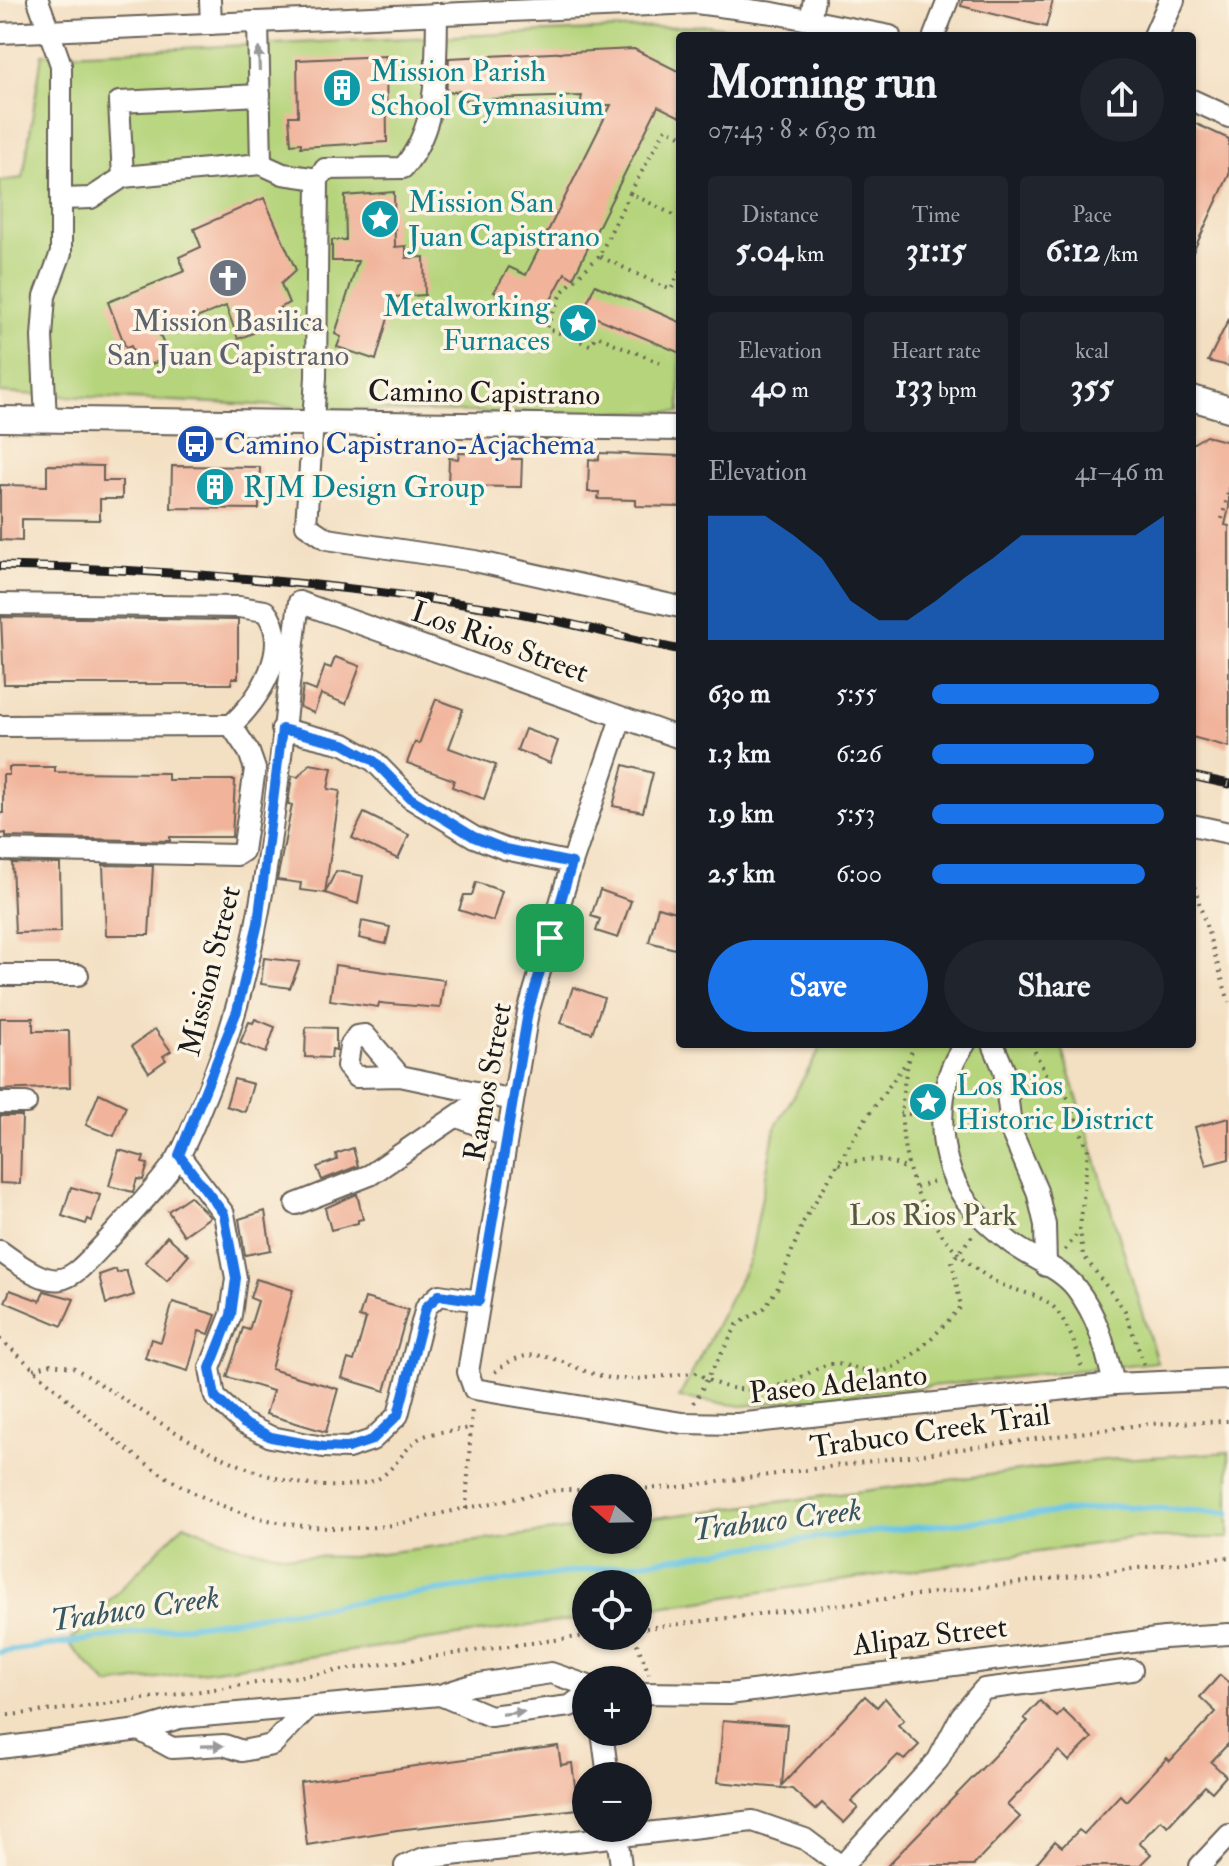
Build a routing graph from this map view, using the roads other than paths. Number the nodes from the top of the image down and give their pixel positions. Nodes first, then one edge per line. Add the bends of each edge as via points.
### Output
1 (38, 0) edge
2 (210, 0) edge
3 (948, 0) edge
4 (1172, 0) edge
5 (642, 3) edge
6 (479, 6) edge
7 (769, 6) edge
8 (812, 10) edge
9 (437, 14) junction
10 (258, 22) junction
11 (211, 24) junction
12 (49, 31) junction
13 (878, 32) edge
14 (936, 32) edge
15 (1158, 32) edge
16 (0, 33) edge
17 (260, 95) junction
18 (1196, 102) edge
19 (1229, 117) edge
20 (261, 164) junction
21 (123, 177) junction
22 (318, 179) junction
23 (62, 199) junction
24 (1196, 399) edge
25 (1229, 409) edge
26 (0, 419) edge
27 (46, 420) junction
28 (312, 424) junction
29 (676, 428) edge
30 (299, 602) joint
31 (0, 604) edge
32 (676, 606) edge
33 (621, 718) junction
34 (231, 725) junction
35 (0, 726) edge
36 (282, 729) junction
37 (676, 737) edge
38 (1196, 826) edge
39 (1229, 833) edge
40 (0, 850) edge
41 (572, 863) junction
42 (0, 975) edge
43 (78, 975) dead end
44 (963, 1048) edge
45 (995, 1048) edge
46 (400, 1076) dead end
47 (489, 1094) junction
48 (513, 1100) junction
49 (0, 1103) edge
50 (26, 1103) dead end
51 (458, 1117) junction
52 (507, 1137) junction
53 (179, 1155) junction
54 (296, 1204) dead end
55 (0, 1251) edge
56 (1046, 1266) junction
57 (479, 1301) junction
58 (1229, 1379) edge
59 (471, 1381) joint
60 (1114, 1384) junction
61 (1229, 1634) edge
62 (1132, 1670) dead end
63 (572, 1680) edge
64 (652, 1694) edge
65 (440, 1695) junction
66 (572, 1704) edge
67 (306, 1710) junction
68 (139, 1730) junction
69 (0, 1748) edge
70 (652, 1829) edge
71 (1229, 1835) edge
72 (572, 1838) edge
73 (617, 1842) edge
74 (405, 1866) edge
75 (621, 1866) edge
76 (841, 1866) edge
77 (1200, 1866) edge

1 - 12 street
2 - 11 street
3 - 14 street
4 - 15 main road
5 - 6 street
5 - 7 street
6 - 9 street
7 - 8 street
8 - 13 street
9 - 10 street
9 - 22 street via 435,91 418,151 403,168 325,169
10 - 11 street
17 -> 10 street
11 - 12 street
12 - 16 street
12 - 23 street via 61,65
17 - 20 street
17 - 21 street via 119,102
18 - 19 street
20 - 21 street
20 - 22 street via 283,174
21 - 23 street via 91,198
22 - 28 street
23 - 27 street via 61,253 45,296 42,337
24 - 25 main road
26 - 27 main road, Camino Capistrano
27 - 28 main road, Camino Capistrano
28 - 29 main road, Camino Capistrano
28 - 32 street via 306,525 327,539 475,561
30 - 33 street, Los Rios Street
30 - 36 street, Mission Street
31 - 34 street via 265,611 274,622 267,680 250,708
33 - 37 street, Los Rios Street
33 - 41 street, Ramos Street
34 - 35 street
34 - 40 street via 255,769 243,851 237,855
36 - 41 street via 344,744 364,755 410,798 474,837
36 - 53 street, Mission Street via 255,937 237,1011
38 - 39 street
41 - 48 street, Ramos Street via 528,1012
42 - 43 street
44 - 56 street via 948,1077 942,1117 949,1159 963,1196 1011,1242
45 - 56 street via 1004,1070 1012,1133 1037,1191
46 - 47 street
47 - 48 street
47 - 51 street
48 - 52 street, Ramos Street
49 - 50 street
51 - 52 street
51 - 54 street via 370,1175
52 - 57 street, Ramos Street
53 - 55 street, Mission Street via 133,1213 71,1275 55,1282 40,1279
53 - 57 street via 224,1214 236,1278 231,1315 210,1368 215,1397 243,1423 271,1437 348,1448 372,1440 398,1415 426,1307 439,1295
56 - 60 street via 1074,1285 1098,1321
57 - 59 street, Ramos Street
58 - 60 street, Paseo Adelanto
59 - 60 street, Paseo Adelanto via 483,1394 682,1423 737,1424
61 - 64 street, Alipaz Street via 729,1694
62 - 76 street via 984,1689 961,1716 938,1760
63 - 65 street via 551,1673
65 -> 66 street via 490,1716
65 - 67 street
67 - 68 street via 180,1718
68 -> 67 street via 172,1748 224,1745 242,1751 272,1745
68 - 69 street
70 - 76 street via 753,1821 805,1839
71 - 77 street
72 - 74 street via 424,1858
73 - 75 street

